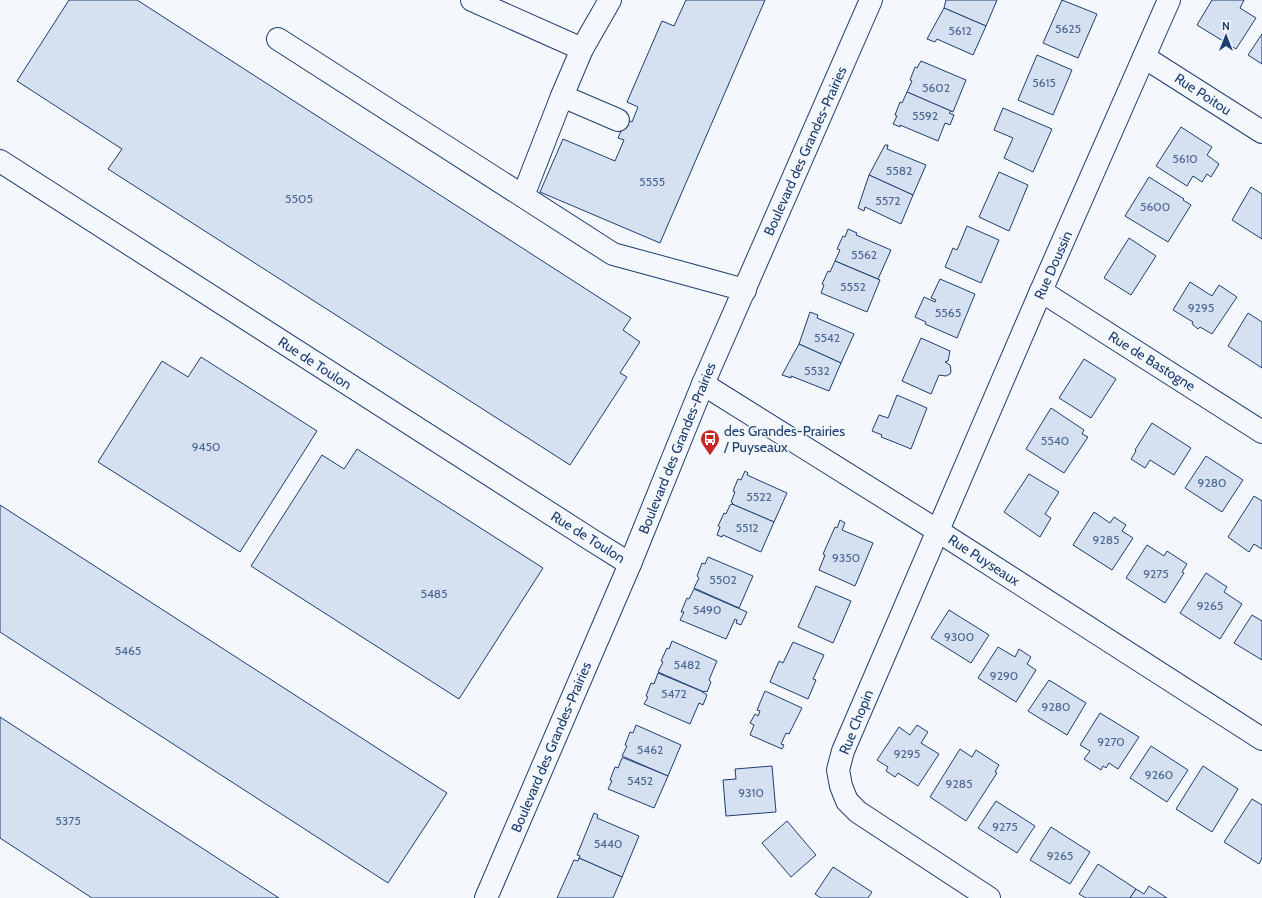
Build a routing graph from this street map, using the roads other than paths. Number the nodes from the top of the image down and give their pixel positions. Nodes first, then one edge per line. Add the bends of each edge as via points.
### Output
1 (472, 0) edge
2 (610, 0) edge
3 (871, 0) edge
4 (1169, 0) edge
5 (278, 39) dead end
6 (582, 49) junction
7 (1144, 56) junction
8 (562, 96) junction
9 (618, 120) dead end
10 (1262, 132) edge
11 (0, 160) edge
12 (523, 196) junction
13 (744, 290) junction
14 (1041, 291) junction
15 (703, 384) junction
16 (1262, 432) edge
17 (938, 531) junction
18 (630, 564) junction
19 (1262, 739) edge
20 (486, 898) edge
21 (989, 898) edge

1 - 6 street
2 - 6 street
3 - 13 street, Boulevard des Grandes-Prairies
4 - 7 street, Rue Doussin
5 - 12 street
6 - 8 street
7 - 10 street, Rue Poitou
7 - 14 street, Rue Doussin
8 - 9 street
8 - 12 street
11 - 18 street, Rue de Toulon
12 - 13 street via 613,254
13 - 15 street, Boulevard des Grandes-Prairies
14 - 16 street, Rue de Bastogne
14 - 17 street, Rue Doussin
15 - 17 street, Rue Puyseaux
15 - 18 street, Boulevard des Grandes-Prairies
17 - 19 street, Rue Puyseaux
17 - 21 street, Rue Chopin via 843,751 838,770 847,801 858,812
18 - 20 street, Boulevard des Grandes-Prairies

